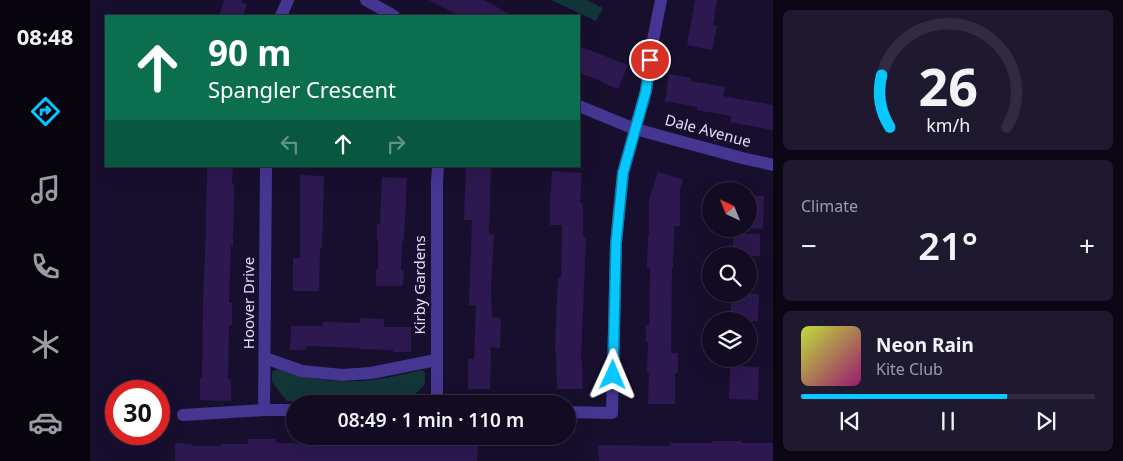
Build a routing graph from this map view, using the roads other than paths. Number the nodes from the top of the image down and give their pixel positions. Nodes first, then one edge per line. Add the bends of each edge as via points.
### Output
1 (288, 0) edge
2 (366, 0) edge
3 (661, 0) edge
4 (281, 15) edge
5 (392, 15) edge
6 (580, 106) edge
7 (635, 129) junction
8 (773, 165) edge
9 (266, 167) edge
10 (438, 167) edge
11 (265, 358) junction
12 (436, 360) junction
13 (437, 395) edge
14 (264, 410) junction
15 (286, 410) edge
16 (576, 412) edge
17 (183, 415) dead end

1 - 4 street
2 - 5 street
3 - 7 street via 646,91
6 - 7 street, Dale Avenue
7 - 8 street, Dale Avenue
7 - 16 street via 623,173 616,243 612,413
9 - 11 street, Hoover Drive
10 - 12 street, Kirby Gardens
11 - 12 street via 302,371 342,375 371,373
11 - 14 street, Hoover Drive
12 - 13 street, Kirby Gardens
14 - 15 street
14 - 17 street

